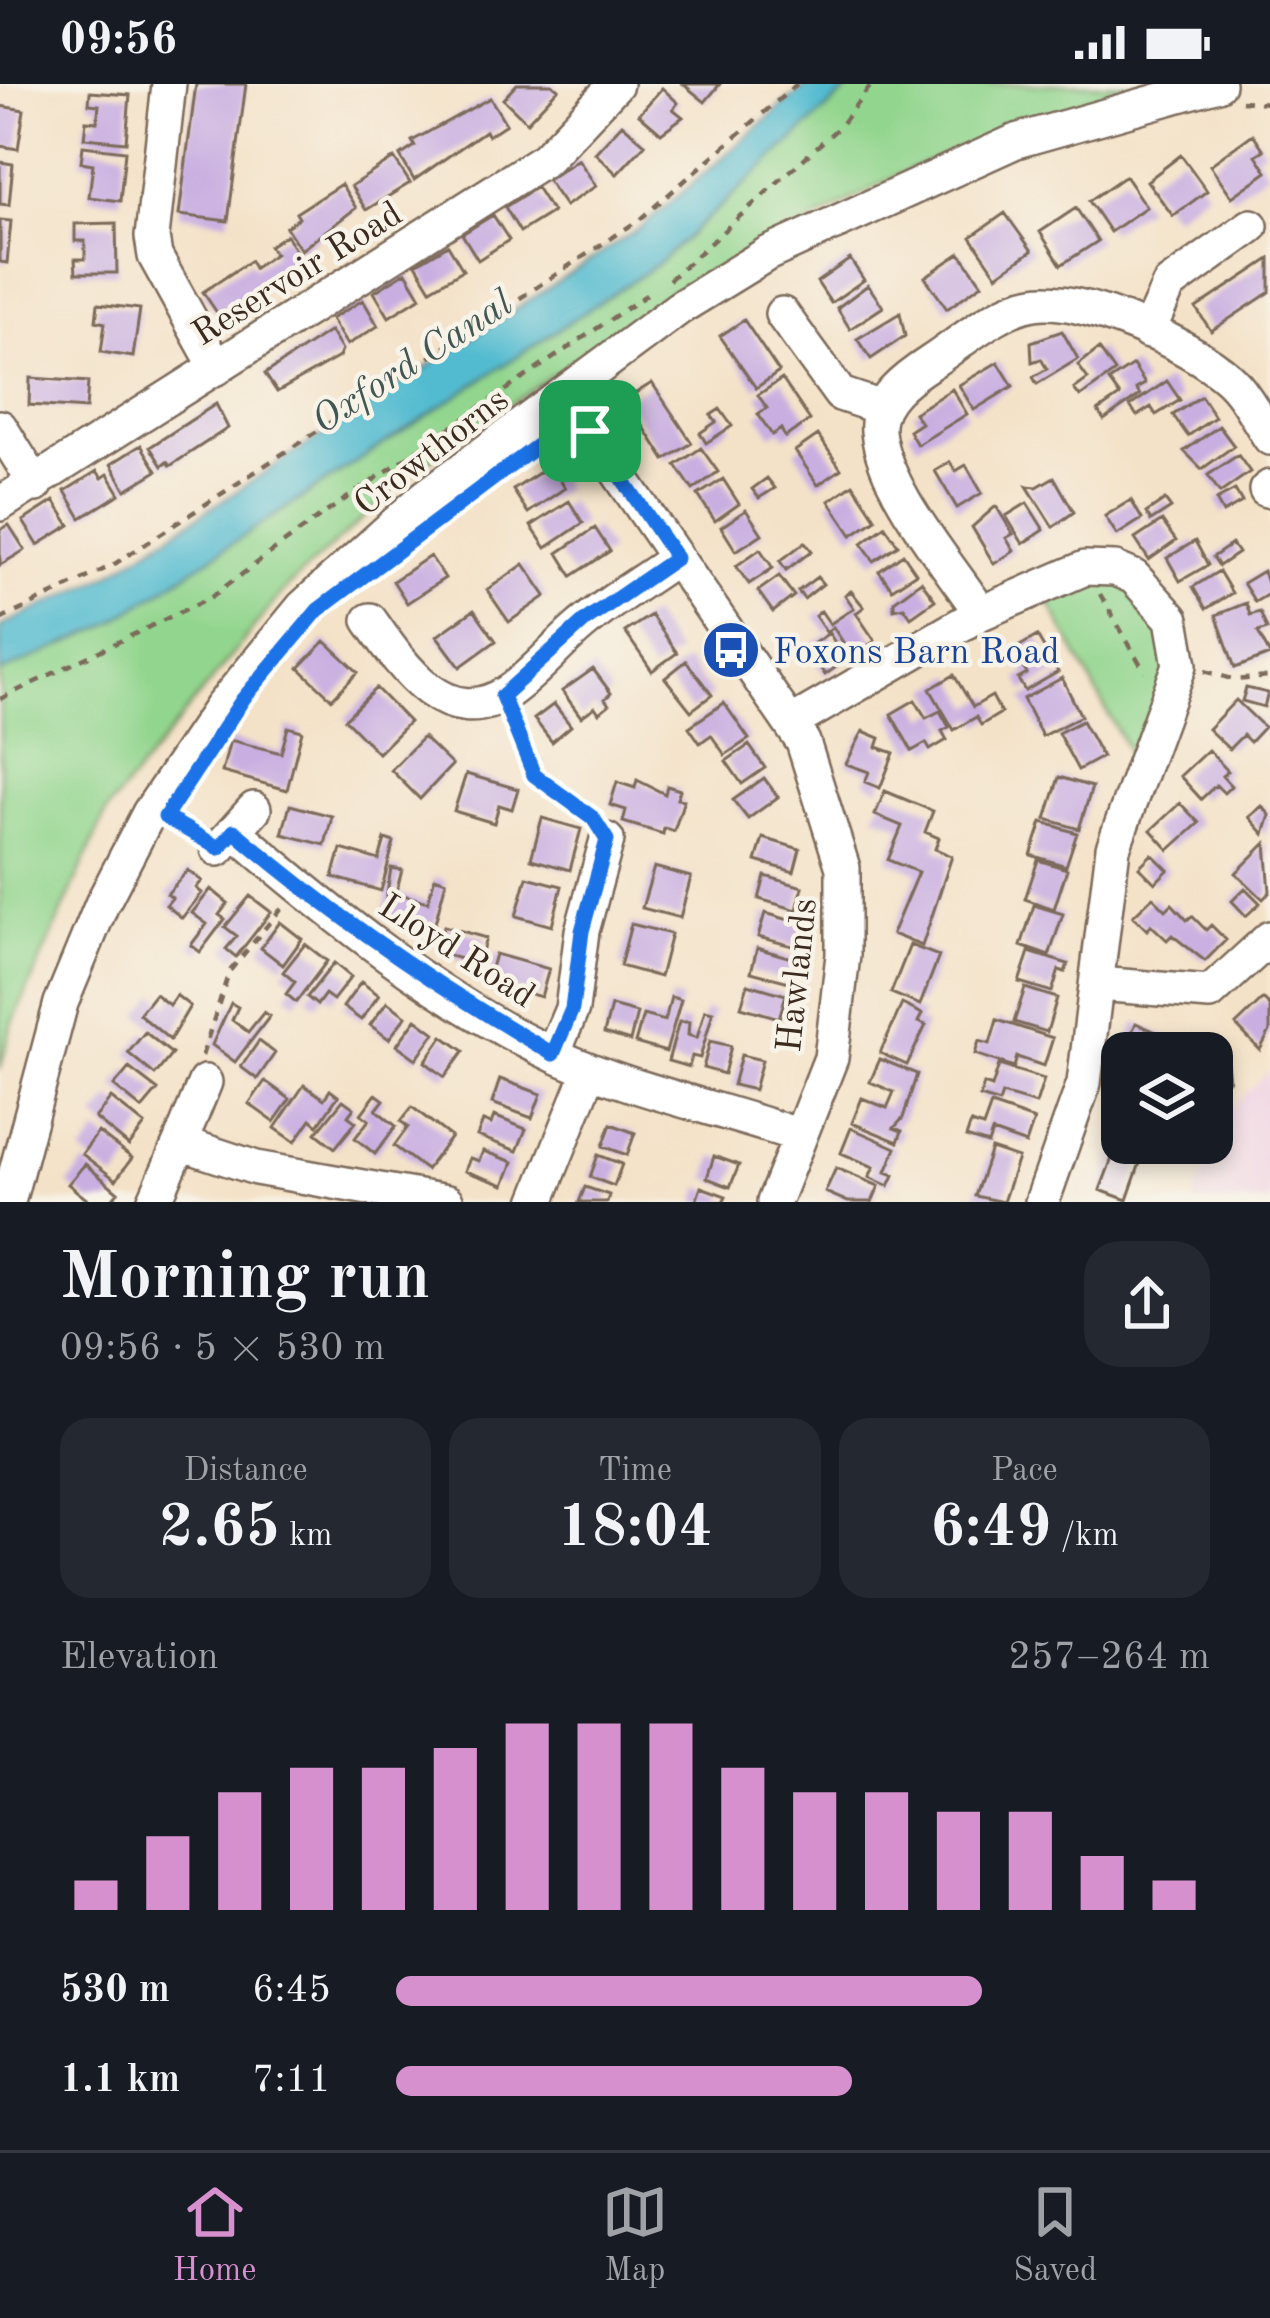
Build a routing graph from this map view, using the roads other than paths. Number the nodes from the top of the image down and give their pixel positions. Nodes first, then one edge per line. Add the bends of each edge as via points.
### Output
1 (169, 84) edge
2 (616, 84) edge
3 (1224, 94) edge
4 (1231, 228) dead end
5 (800, 326) dead end
6 (1148, 332) junction
7 (217, 368) junction
8 (564, 394) junction
9 (882, 408) junction
10 (0, 427) edge
11 (1270, 438) edge
12 (36, 485) junction
13 (0, 504) edge
14 (676, 558) junction
15 (981, 613) junction
16 (388, 629) dead end
17 (791, 723) junction
18 (235, 830) dead end
19 (611, 863) road end
20 (1270, 938) edge
21 (1098, 984) junction
22 (553, 1054) junction
23 (590, 1070) junction
24 (205, 1082) road end
25 (800, 1136) junction
26 (180, 1143) junction
27 (8, 1202) edge
28 (154, 1202) edge
29 (447, 1202) edge
30 (537, 1202) edge
31 (774, 1202) edge
32 (1042, 1202) edge

1 - 7 street via 155,256
2 - 7 street, Reservoir Road via 545,159
3 - 8 street, Crowthorns via 1016,142 766,254
4 - 6 street via 1168,285
5 - 9 street via 840,394
6 - 9 street via 1077,306 1031,303 910,375
6 - 11 street via 1233,382
7 - 12 street, Reservoir Road
8 - 14 street, Hawlands
8 - 27 street, Crowthorns via 425,497 321,591 221,707 149,813 102,904 61,1003
9 - 15 street via 877,427 887,471
10 - 12 street
12 - 13 street, Reservoir Road
14 - 16 street via 586,620 502,696 475,702 427,692
14 - 17 street, Hawlands
15 - 17 street
15 - 21 street via 1085,568 1115,568 1156,596 1172,620 1180,665 1113,848
17 - 25 street, Hawlands via 843,868 830,1058
18 - 22 street, Lloyd Road via 403,964
19 - 22 street via 582,931 576,993
20 - 21 street via 1210,992
21 - 32 street via 1084,1083
22 - 23 street, Lloyd Road
23 - 25 street, Lloyd Road
23 - 30 street
24 - 26 street
25 - 31 street, Hawlands
26 - 28 street
26 - 29 street via 256,1168

